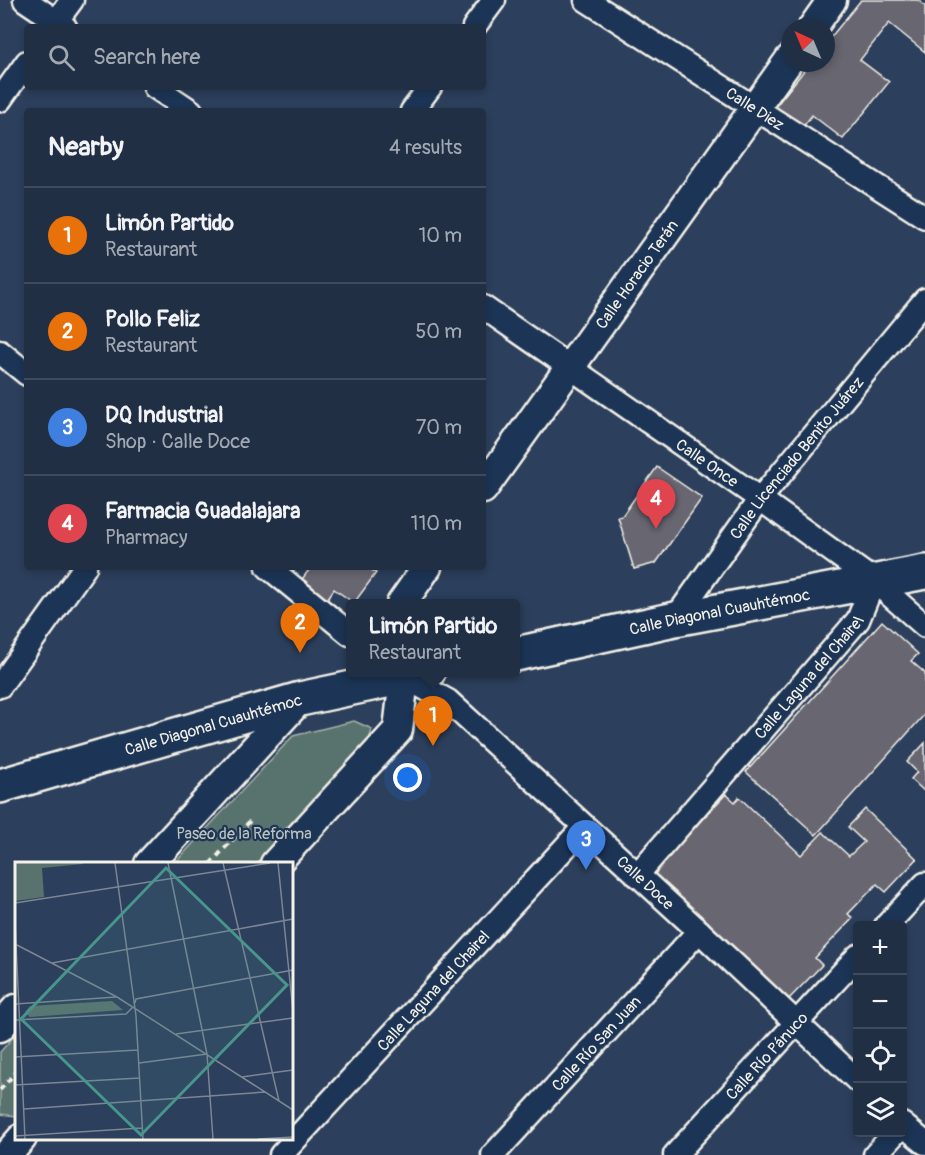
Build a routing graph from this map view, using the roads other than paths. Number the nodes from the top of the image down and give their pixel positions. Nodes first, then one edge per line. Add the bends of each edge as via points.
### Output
1 (26, 0) edge
2 (72, 0) edge
3 (494, 0) edge
4 (586, 0) edge
5 (832, 0) edge
6 (819, 18) edge
7 (57, 24) edge
8 (59, 24) edge
9 (476, 24) edge
10 (24, 66) edge
11 (781, 72) edge
12 (160, 90) edge
13 (428, 90) edge
14 (0, 100) edge
15 (756, 107) junction
16 (186, 108) edge
17 (414, 108) edge
18 (925, 217) edge
19 (925, 300) edge
20 (486, 309) edge
21 (0, 352) edge
22 (570, 367) junction
23 (24, 372) edge
24 (486, 485) edge
25 (760, 499) junction
26 (83, 570) edge
27 (272, 570) edge
28 (425, 570) edge
29 (925, 572) edge
30 (874, 581) junction
31 (404, 599) edge
32 (675, 619) junction
33 (925, 626) edge
34 (346, 630) edge
35 (520, 653) edge
36 (395, 677) edge
37 (407, 677) edge
38 (412, 677) edge
39 (0, 686) edge
40 (300, 699) junction
41 (0, 786) edge
42 (584, 827) junction
43 (151, 862) edge
44 (277, 862) edge
45 (637, 875) junction
46 (925, 884) edge
47 (891, 921) edge
48 (699, 931) junction
49 (853, 961) edge
50 (15, 1010) edge
51 (795, 1022) junction
52 (0, 1027) edge
53 (853, 1077) edge
54 (907, 1128) edge
55 (891, 1137) edge
56 (20, 1140) edge
57 (925, 1143) edge
58 (7, 1155) edge
59 (281, 1155) edge
60 (493, 1155) edge
61 (675, 1155) edge
62 (875, 1155) edge

1 - 7 street
2 - 8 street
3 - 9 street
4 - 15 street, Calle Diez
5 - 6 street
10 - 14 street
11 - 15 street, Calle Horacio Terán
12 - 16 street
13 - 17 street
15 - 18 street, Calle Diez
15 - 22 street, Calle Horacio Terán
19 - 25 street, Calle Licenciado Benito Juárez
20 - 22 street, Calle Once
21 - 23 street
22 - 24 street, Calle Horacio Terán
22 - 25 street, Calle Once
25 - 30 street, Calle Once
25 - 32 street, Calle Licenciado Benito Juárez
26 - 39 street
27 - 34 street
28 - 31 street
29 - 30 main road, Calle Diagonal Cuauhtémoc
30 - 32 main road, Calle Diagonal Cuauhtémoc
30 - 33 street, Calle Once
30 - 45 street, Calle Laguna del Chairel via 858,620
32 - 35 main road, Calle Diagonal Cuauhtémoc
36 - 40 main road, Calle Diagonal Cuauhtémoc
37 - 44 street via 398,730
38 - 42 street, Calle Doce via 448,701
40 - 41 main road, Calle Diagonal Cuauhtémoc
40 - 43 street
42 - 45 street, Calle Doce
42 - 59 street, Calle Laguna del Chairel
45 - 48 street, Calle Doce
46 - 47 street
48 - 51 street, Calle Doce
48 - 60 street, Calle Río San Juan
49 - 51 street, Calle Río Pánuco
50 - 52 street
51 - 53 street, Calle Doce
51 - 61 street, Calle Río Pánuco
54 - 57 street
55 - 62 street
56 - 58 street

